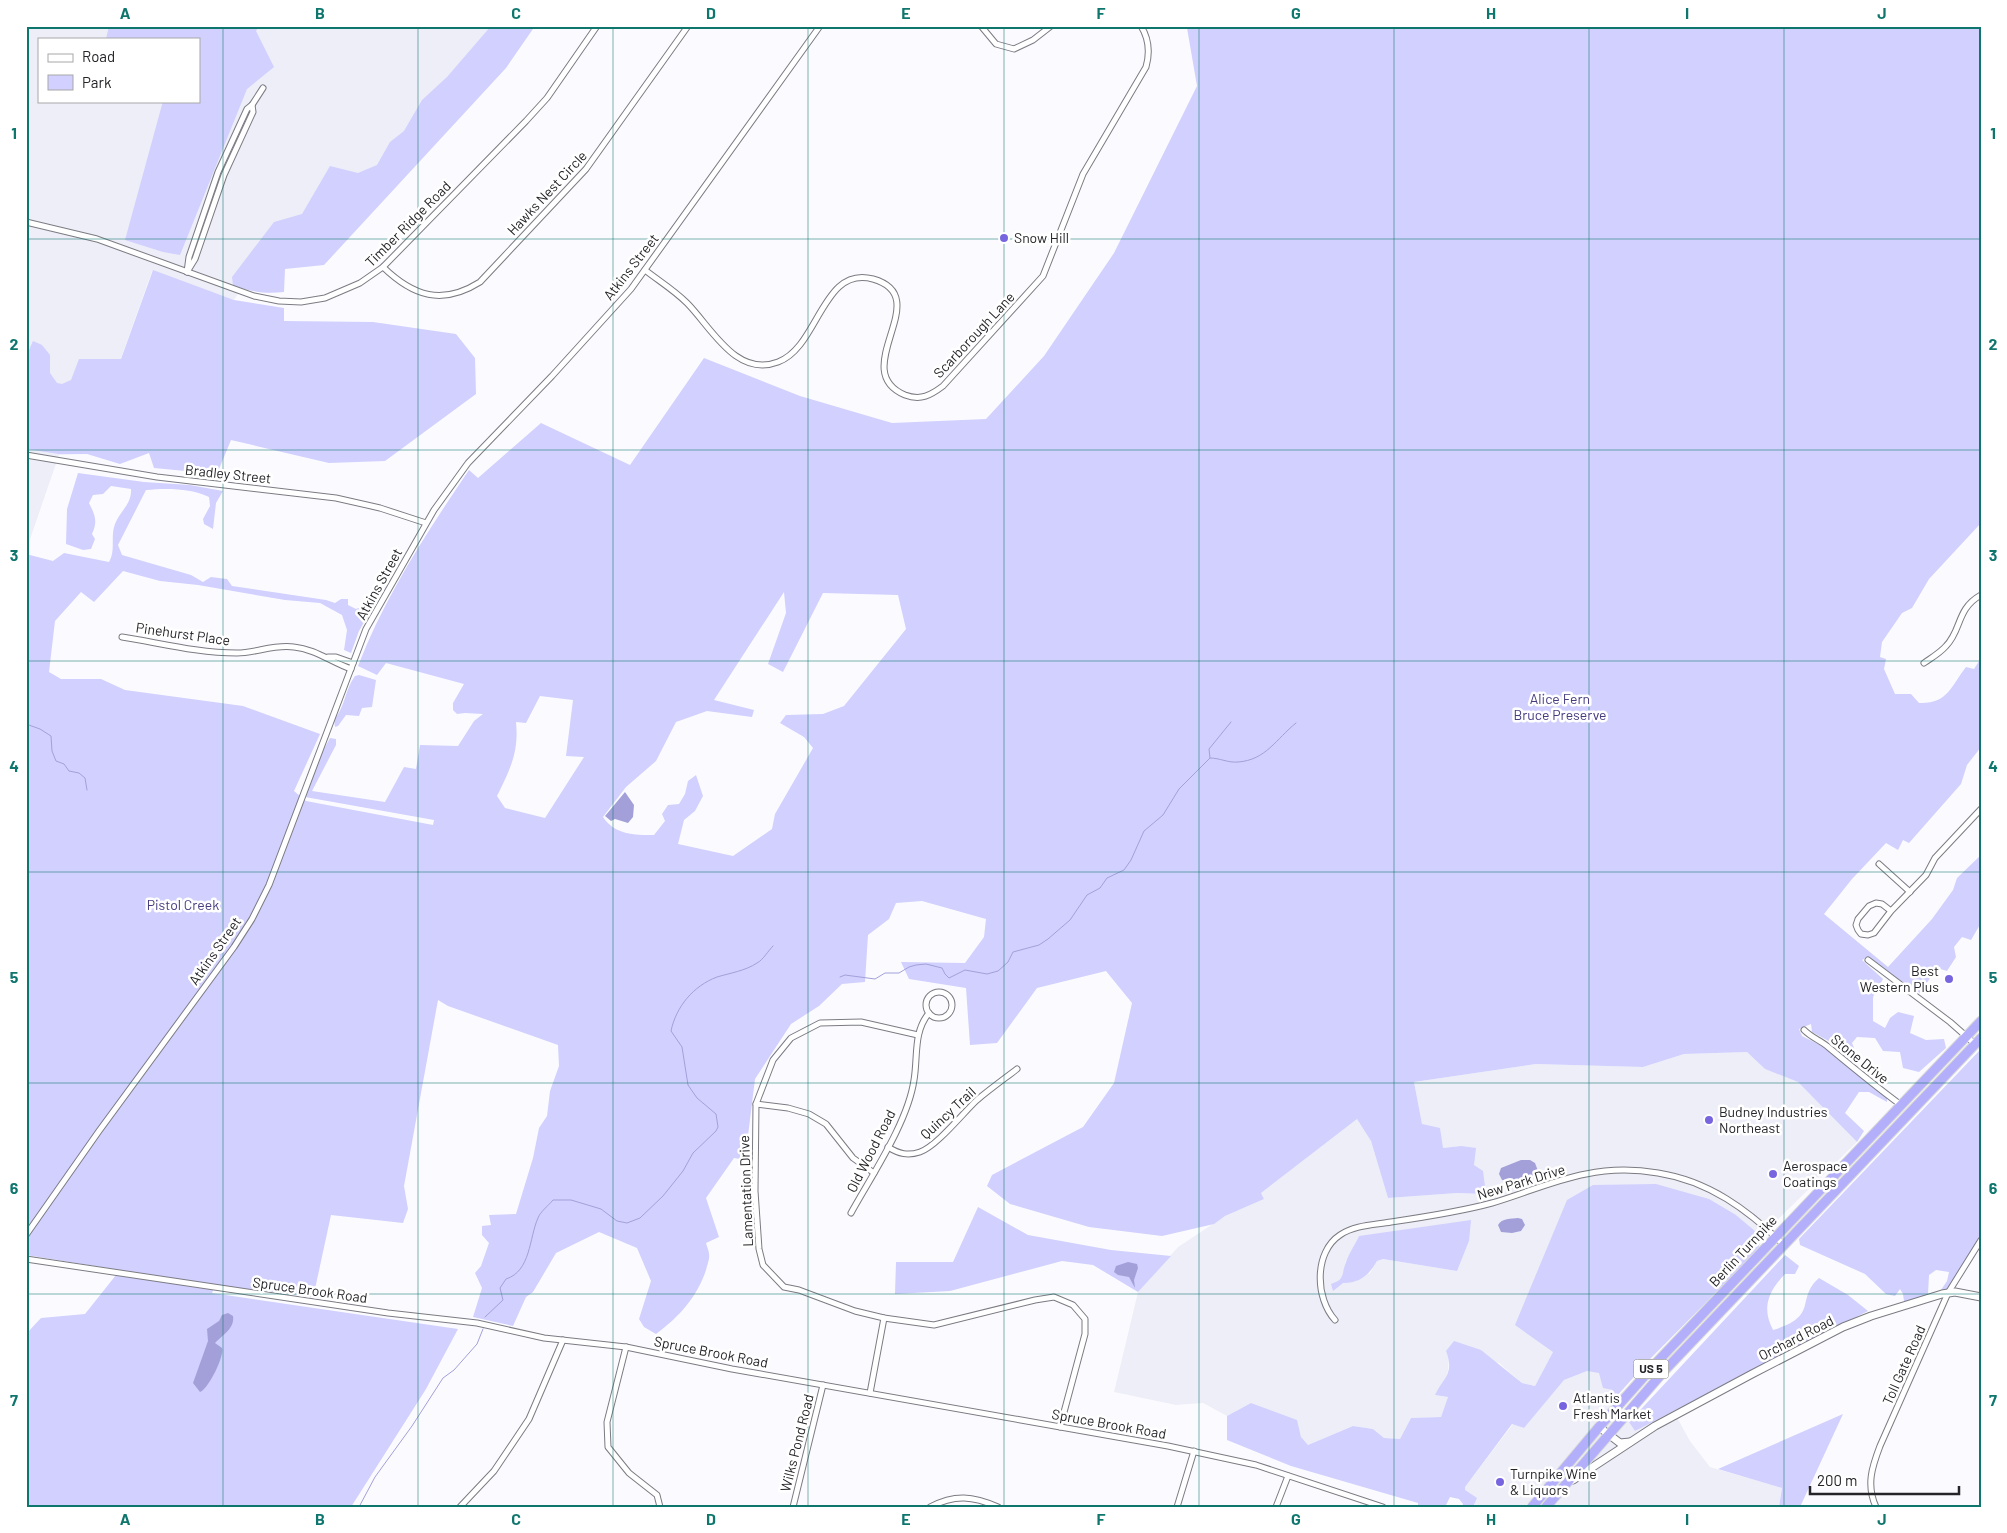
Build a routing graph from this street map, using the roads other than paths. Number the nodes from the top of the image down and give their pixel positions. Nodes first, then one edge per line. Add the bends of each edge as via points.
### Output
1 (597, 26) edge
2 (688, 26) edge
3 (820, 26) edge
4 (981, 26) edge
5 (1050, 26) edge
6 (1141, 26) edge
7 (263, 88) dead end
8 (252, 105) junction
9 (212, 188) junction
10 (219, 190) junction
11 (26, 222) edge
12 (197, 232) junction
13 (203, 235) junction
14 (383, 267) junction
15 (645, 270) junction
16 (187, 272) junction
17 (26, 455) edge
18 (426, 522) junction
19 (1981, 595) edge
20 (122, 637) dead end
21 (1924, 663) dead end
22 (352, 666) junction
23 (1981, 808) edge
24 (1879, 864) dead end
25 (1910, 892) junction
26 (1891, 911) junction
27 (1868, 960) dead end
28 (929, 1013) junction
29 (1981, 1021) edge
30 (1804, 1030) dead end
31 (918, 1035) junction
32 (1967, 1036) junction
33 (1978, 1041) edge
34 (1016, 1069) dead end
35 (756, 1104) junction
36 (1901, 1105) junction
37 (888, 1147) junction
38 (874, 1173) junction
39 (851, 1213) dead end
40 (26, 1235) edge
41 (1776, 1236) junction
42 (1981, 1240) edge
43 (1784, 1245) junction
44 (26, 1259) edge
45 (1948, 1293) junction
46 (1981, 1297) edge
47 (884, 1318) junction
48 (1335, 1320) dead end
49 (563, 1340) junction
50 (626, 1347) junction
51 (823, 1385) junction
52 (870, 1393) junction
53 (1060, 1426) junction
54 (1599, 1427) junction
55 (1608, 1434) junction
56 (1634, 1440) junction
57 (1194, 1450) junction
58 (1288, 1476) junction
59 (1558, 1492) junction
60 (795, 1506) edge
61 (460, 1507) edge
62 (660, 1507) edge
63 (930, 1507) edge
64 (998, 1507) edge
65 (1177, 1507) edge
66 (1276, 1507) edge
67 (1383, 1507) edge
68 (1532, 1507) edge
69 (1546, 1507) edge
70 (1876, 1507) edge

1 - 14 street, Timber Ridge Road via 538,110
2 - 14 street, Hawks Nest Circle via 586,170 480,282 455,294 434,295 404,285
3 - 15 street, Atkins Street
4 - 5 street via 996,44 1014,49 1033,40
6 - 15 street, Scarborough Lane via 1148,43 1146,67 1083,174 1046,271 943,386 928,397 909,396 895,390 885,376 884,355 898,308 894,291 880,281 865,277 849,278 836,288 802,343 790,356 777,363 761,364 744,361 728,351 699,315
7 - 8 street
8 - 9 street via 238,127
8 - 10 street via 253,112
9 - 10 street
9 - 12 street
10 - 13 street
11 - 16 street, Timber Ridge Road via 92,238
12 - 13 street
12 - 16 street
13 - 16 street
14 - 16 street, Timber Ridge Road via 336,294 289,302 254,296
15 - 18 street, Atkins Street via 598,326 468,463
17 - 18 street, Bradley Street via 157,477 336,498
18 - 22 street, Atkins Street via 366,629
19 - 21 street via 1962,613 1946,646
20 - 22 street, Pinehurst Place via 214,653 244,653 293,646
22 - 40 street, Atkins Street via 269,885 252,919
23 - 25 street via 1934,858 1926,875
24 - 25 street
25 - 26 street
26 - 26 street via 1882,904 1869,906 1858,920 1858,930 1861,934 1874,933
27 - 32 street
28 - 28 street, Old Wood Road via 936,1018 948,1015 951,999 940,992 932,995 927,1001
28 - 31 street, Old Wood Road
29 - 32 highway, Berlin Turnpike / US 5
30 - 36 street, Stone Drive
31 - 35 street, Lamentation Drive via 861,1022 820,1023 791,1038 774,1060
31 - 37 street, Old Wood Road via 914,1081 902,1120
32 - 33 street
32 - 36 highway, Berlin Turnpike / US 5
33 - 43 highway, Berlin Turnpike / US 5
34 - 37 street, Quincy Trail via 923,1151 900,1154
35 - 38 street via 809,1114 826,1124 852,1158
35 - 47 street, Lamentation Drive via 755,1191 763,1265 784,1287
36 - 41 highway, Berlin Turnpike / US 5
37 - 38 street, Old Wood Road
38 - 39 street, Old Wood Road
41 - 43 street, New Park Drive
41 - 48 street, New Park Drive via 1730,1200 1676,1176 1640,1170 1586,1174 1471,1208 1358,1227 1340,1235 1328,1247 1320,1270 1324,1300
41 - 54 highway, Berlin Turnpike / US 5
42 - 45 street, Toll Gate Road
43 - 55 highway, Berlin Turnpike / US 5
44 - 49 street, Spruce Brook Road via 477,1323 529,1336
45 - 46 street, Orchard Road
45 - 56 street, Orchard Road via 1871,1316 1843,1328
45 - 70 street, Toll Gate Road via 1874,1461 1870,1481
47 - 52 street
47 - 53 street, Lamentation Drive via 934,1325 1045,1299 1054,1298 1073,1305 1085,1319 1085,1334
49 - 50 street, Spruce Brook Road
49 - 61 street via 530,1419 494,1471
50 - 51 street, Spruce Brook Road
50 - 62 street via 608,1422 608,1447 629,1473 656,1495
51 - 52 street, Spruce Brook Road
51 - 60 street, Wilks Pond Road
52 - 53 street, Spruce Brook Road
53 - 57 street, Spruce Brook Road
54 - 55 street
54 - 68 highway, Berlin Turnpike / US 5
55 - 56 street via 1624,1444
55 - 59 highway, Berlin Turnpike / US 5
56 - 59 street, Orchard Road
57 - 58 street, Spruce Brook Road
57 - 65 street
58 - 66 street
58 - 67 street, Spruce Brook Road
59 - 69 highway, Berlin Turnpike / US 5
63 - 64 street via 947,1498 982,1500

